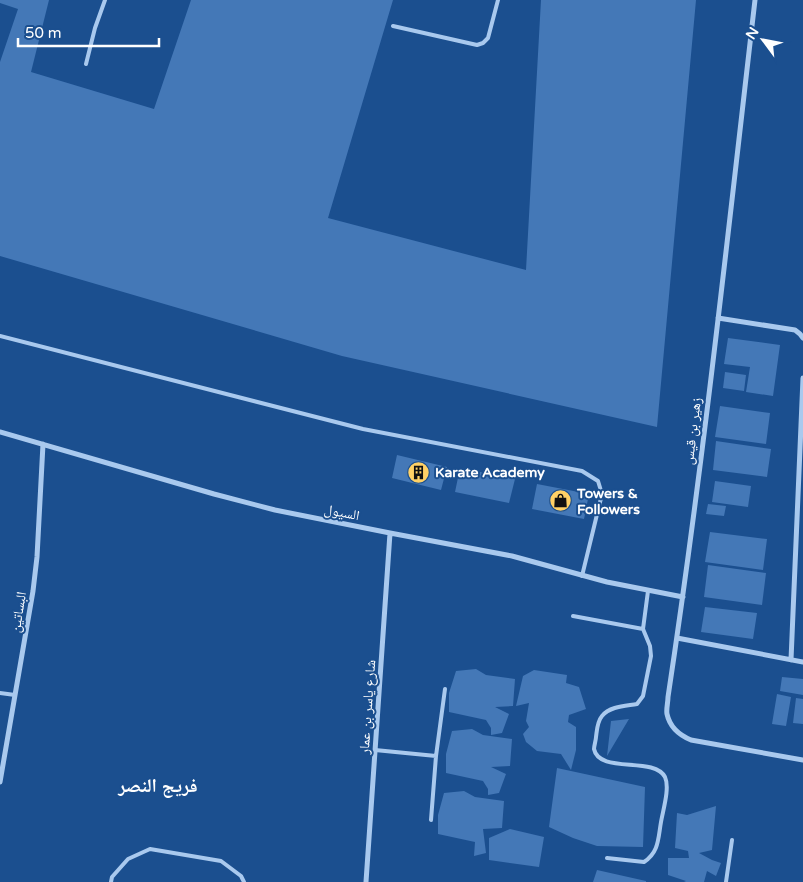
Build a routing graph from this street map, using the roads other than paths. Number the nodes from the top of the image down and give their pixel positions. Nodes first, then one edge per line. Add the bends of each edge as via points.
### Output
1 (105, 0) edge
2 (498, 0) edge
3 (755, 0) edge
4 (393, 26) dead end
5 (86, 64) dead end
6 (718, 318) junction
7 (0, 336) edge
8 (803, 338) edge
9 (803, 378) edge
10 (0, 432) edge
11 (43, 444) junction
12 (390, 534) junction
13 (582, 576) junction
14 (648, 591) junction
15 (683, 597) junction
16 (573, 616) dead end
17 (643, 629) junction
18 (677, 638) junction
19 (791, 660) junction
20 (803, 662) edge
21 (445, 689) dead end
22 (0, 692) edge
23 (15, 695) junction
24 (375, 750) junction
25 (436, 756) junction
26 (803, 760) edge
27 (0, 782) edge
28 (431, 820) dead end
29 (732, 840) dead end
30 (607, 858) dead end
31 (111, 882) edge
32 (244, 882) edge
33 (366, 882) edge
34 (726, 882) edge

1 - 5 lane
2 - 4 lane via 488,38 477,45
3 - 6 street, زهير بن قيس
6 - 8 street via 795,330
6 - 15 street, زهير بن قيس
7 - 13 lane via 363,429 582,471 598,481 602,494
9 - 19 street
10 - 11 street, السيول
11 - 12 street, السيول via 260,506
11 - 23 street, البساتين via 36,556
12 - 13 street, السيول via 512,556
12 - 24 street, شارع ياسر بن عمار
13 - 14 street, السيول
14 - 15 street, السيول
14 - 17 lane
15 - 18 street, زهير بن قيس
16 - 17 lane
17 - 30 lane via 651,656 643,696 637,704 610,709 603,714 598,721 594,749 599,757 609,762 655,768 664,776 667,787 657,848 651,857 644,862
18 - 19 street
18 - 26 street, زهير بن قيس via 667,714 680,736
19 - 20 street
21 - 25 lane
22 - 23 lane
23 - 27 street, البساتين
24 - 25 lane
24 - 33 street, شارع ياسر بن عمار
25 - 28 lane
29 - 34 lane
31 - 32 lane via 128,859 150,849 221,861

